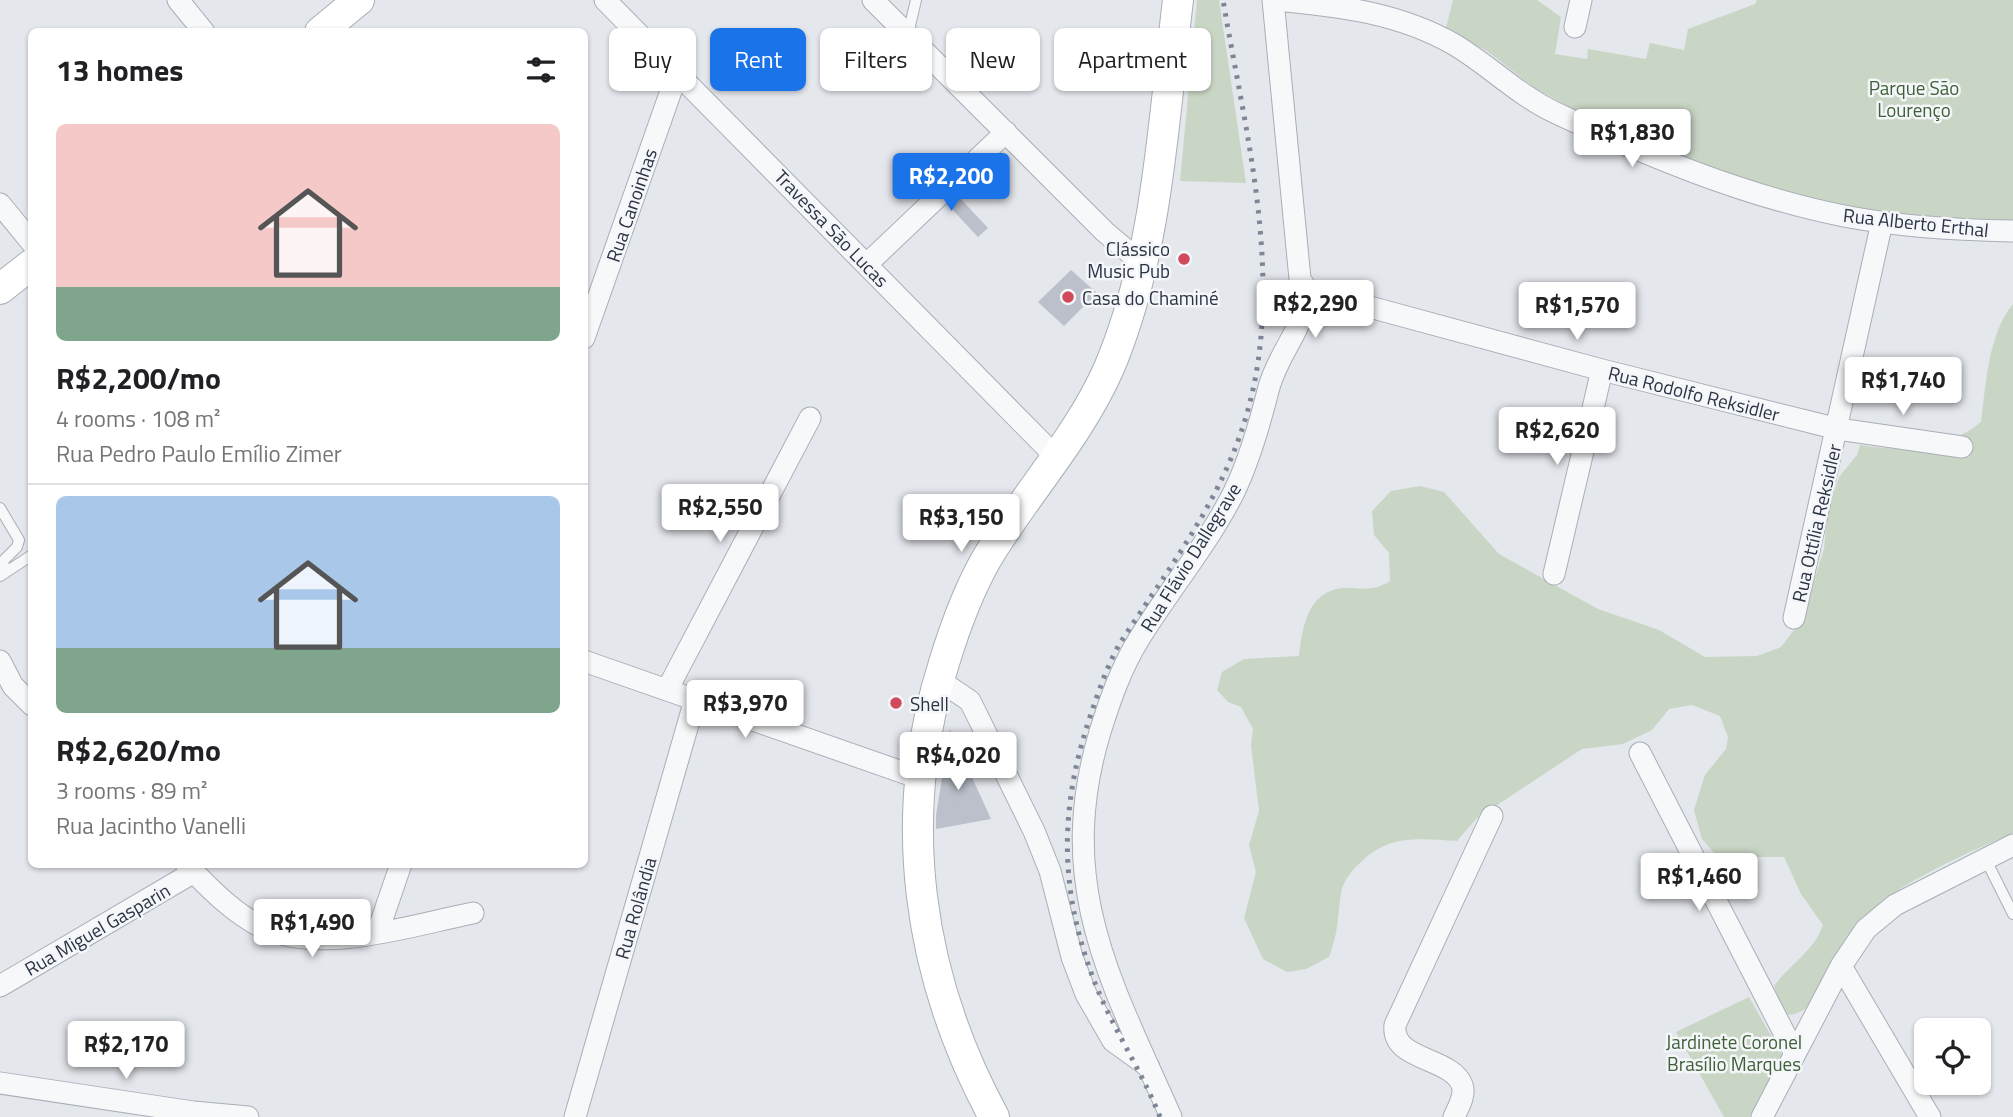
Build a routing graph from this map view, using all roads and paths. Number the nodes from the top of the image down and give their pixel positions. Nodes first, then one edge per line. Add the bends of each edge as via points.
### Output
1 (178, 0) edge
2 (359, 0) edge
3 (605, 0) edge
4 (873, 0) edge
5 (916, 0) edge
6 (1178, 0) edge
7 (1275, 0) edge
8 (1581, 0) edge
9 (1576, 27) dead end
10 (201, 28) edge
11 (325, 28) edge
12 (634, 28) edge
13 (902, 28) edge
14 (909, 28) edge
15 (932, 58) edge
16 (696, 89) edge
17 (670, 91) edge
18 (1006, 132) junction
19 (0, 204) edge
20 (1882, 222) junction
21 (2013, 231) edge
22 (28, 238) edge
23 (867, 264) junction
24 (1143, 264) junction
25 (28, 267) edge
26 (0, 289) edge
27 (1307, 290) junction
28 (591, 300) edge
29 (1602, 370) junction
30 (810, 418) dead end
31 (1838, 429) junction
32 (1962, 447) dead end
33 (1057, 458) junction
34 (0, 508) edge
35 (28, 558) edge
36 (1553, 574) dead end
37 (2, 575) edge
38 (1794, 618) dead end
39 (0, 661) edge
40 (588, 662) edge
41 (939, 680) junction
42 (667, 690) junction
43 (695, 700) junction
44 (28, 701) edge
45 (1640, 753) dead end
46 (919, 778) junction
47 (1492, 816) dead end
48 (2013, 845) edge
49 (1985, 859) junction
50 (190, 868) edge
51 (400, 868) edge
52 (473, 913) dead end
53 (2013, 914) edge
54 (378, 931) junction
55 (1842, 966) junction
56 (0, 986) edge
57 (1796, 1054) junction
58 (1149, 1067) junction
59 (0, 1083) edge
60 (248, 1117) edge
61 (575, 1117) edge
62 (994, 1117) edge
63 (1171, 1117) edge
64 (1454, 1117) edge
65 (1762, 1117) edge
66 (1930, 1117) edge

1 - 10 street
2 - 11 main road
3 - 12 street, Travessa São Lucas
4 - 13 street
5 - 14 lane
6 - 24 main road
7 - 20 street, Rua Alberto Erthal via 1332,5 1399,19 1456,45 1553,112 1667,162 1799,205
7 - 27 street, Rua Flávio Dallegrave via 1300,279
8 - 9 street
15 - 18 street
16 - 23 street, Travessa São Lucas
17 - 28 street, Rua Canoinhas
18 - 23 street
18 - 24 street
19 - 22 street
20 - 21 street, Rua Alberto Erthal
20 - 31 street, Rua Ottília Reksidler
23 - 33 street, Travessa São Lucas
24 - 33 main road via 1109,367
25 - 26 main road
27 - 29 street, Rua Rodolfo Reksidler
27 - 58 street, Rua Flávio Dallegrave via 1305,315 1278,363 1233,494 1126,662 1094,752 1082,830 1087,897 1104,960
29 - 31 street, Rua Rodolfo Reksidler
29 - 36 street
30 - 42 street
31 - 32 street, Rua Rodolfo Reksidler
31 - 38 street, Rua Ottília Reksidler
33 - 41 main road via 985,561
34 - 37 lane via 19,540 3,561
35 - 37 lane
39 - 44 street via 13,686
40 - 42 street
41 - 46 main road
41 - 58 street via 970,701 1034,831 1086,994 1113,1041
42 - 43 street
43 - 46 street
43 - 61 street, Rua Rolândia
45 - 57 street
46 - 62 main road via 916,845 931,959 951,1025
47 - 64 street via 1395,1025 1400,1044 1462,1083
48 - 49 street
49 - 53 lane
49 - 55 street via 1880,916
50 - 54 street via 244,916 265,928 286,935 334,939
50 - 56 street, Rua Miguel Gasparin
51 - 54 street
52 - 54 street
55 - 57 street
55 - 66 street
57 - 65 street
58 - 63 street, Rua Flávio Dallegrave
59 - 60 street

